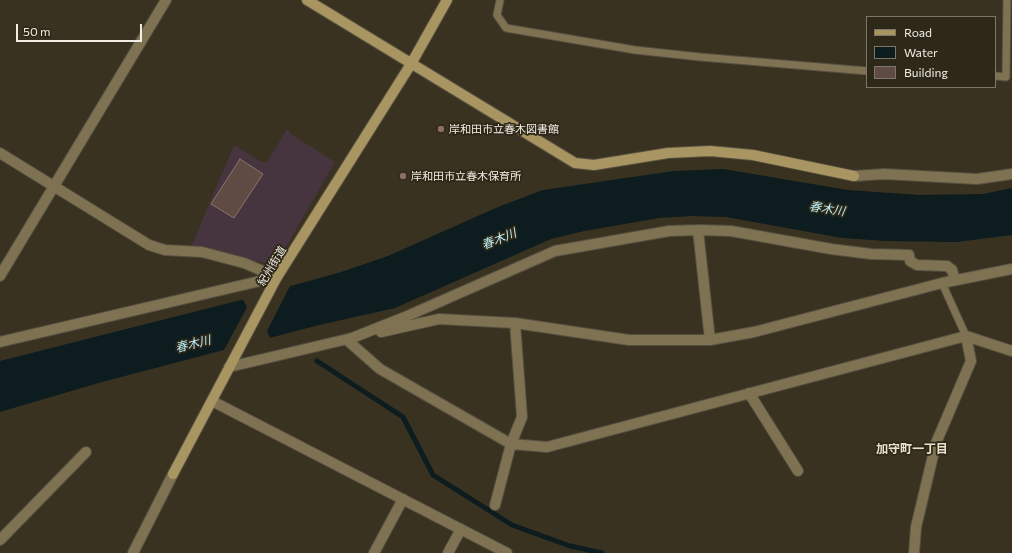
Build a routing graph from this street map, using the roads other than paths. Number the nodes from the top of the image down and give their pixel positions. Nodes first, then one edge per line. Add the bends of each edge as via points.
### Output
1 (166, 0) edge
2 (307, 0) edge
3 (447, 0) edge
4 (500, 0) edge
5 (1007, 0) edge
6 (411, 64) junction
7 (866, 71) edge
8 (996, 76) edge
9 (0, 154) edge
10 (1012, 174) edge
11 (53, 186) junction
12 (698, 230) junction
13 (1012, 269) edge
14 (0, 276) edge
15 (955, 280) junction
16 (276, 281) junction
17 (942, 283) junction
18 (515, 323) junction
19 (966, 336) junction
20 (347, 340) junction
21 (710, 340) junction
22 (0, 342) edge
23 (1012, 350) edge
24 (232, 363) junction
25 (749, 393) junction
26 (212, 401) junction
27 (511, 444) junction
28 (86, 452) dead end
29 (798, 471) dead end
30 (403, 499) junction
31 (495, 505) dead end
32 (461, 529) junction
33 (0, 540) edge
34 (133, 553) edge
35 (374, 553) edge
36 (448, 553) edge
37 (507, 553) edge
38 (914, 553) edge

1 - 11 street
2 - 6 street
3 - 6 street, 紀州街道
4 - 7 lane via 497,15 506,28 635,50
5 - 8 lane via 1006,77
6 - 10 street via 575,163 594,165 668,153 710,151 753,155 854,176 884,174 977,179
6 - 16 street, 紀州街道
9 - 11 street
11 - 14 street
11 - 16 street via 149,245 165,250 209,254 244,263
12 - 15 street via 731,231 871,254 909,255 910,261 917,265 948,266
12 - 20 street via 669,231 555,251
12 - 21 street
13 - 15 street
15 - 17 street
16 - 22 street
16 - 24 street, 紀州街道
17 - 19 lane
17 - 21 street via 754,332
18 - 20 street via 439,319
18 - 21 street via 629,340
18 - 27 street via 522,417
19 - 23 street
19 - 25 street
19 - 38 street via 971,361 936,443 916,528
20 - 24 street
20 - 27 street via 380,369
24 - 26 street, 紀州街道
25 - 27 street via 547,447
25 - 29 street
26 - 30 street
26 - 34 street, 紀州街道
27 - 31 street
28 - 33 street
30 - 32 street
30 - 35 street
32 - 36 street
32 - 37 street

